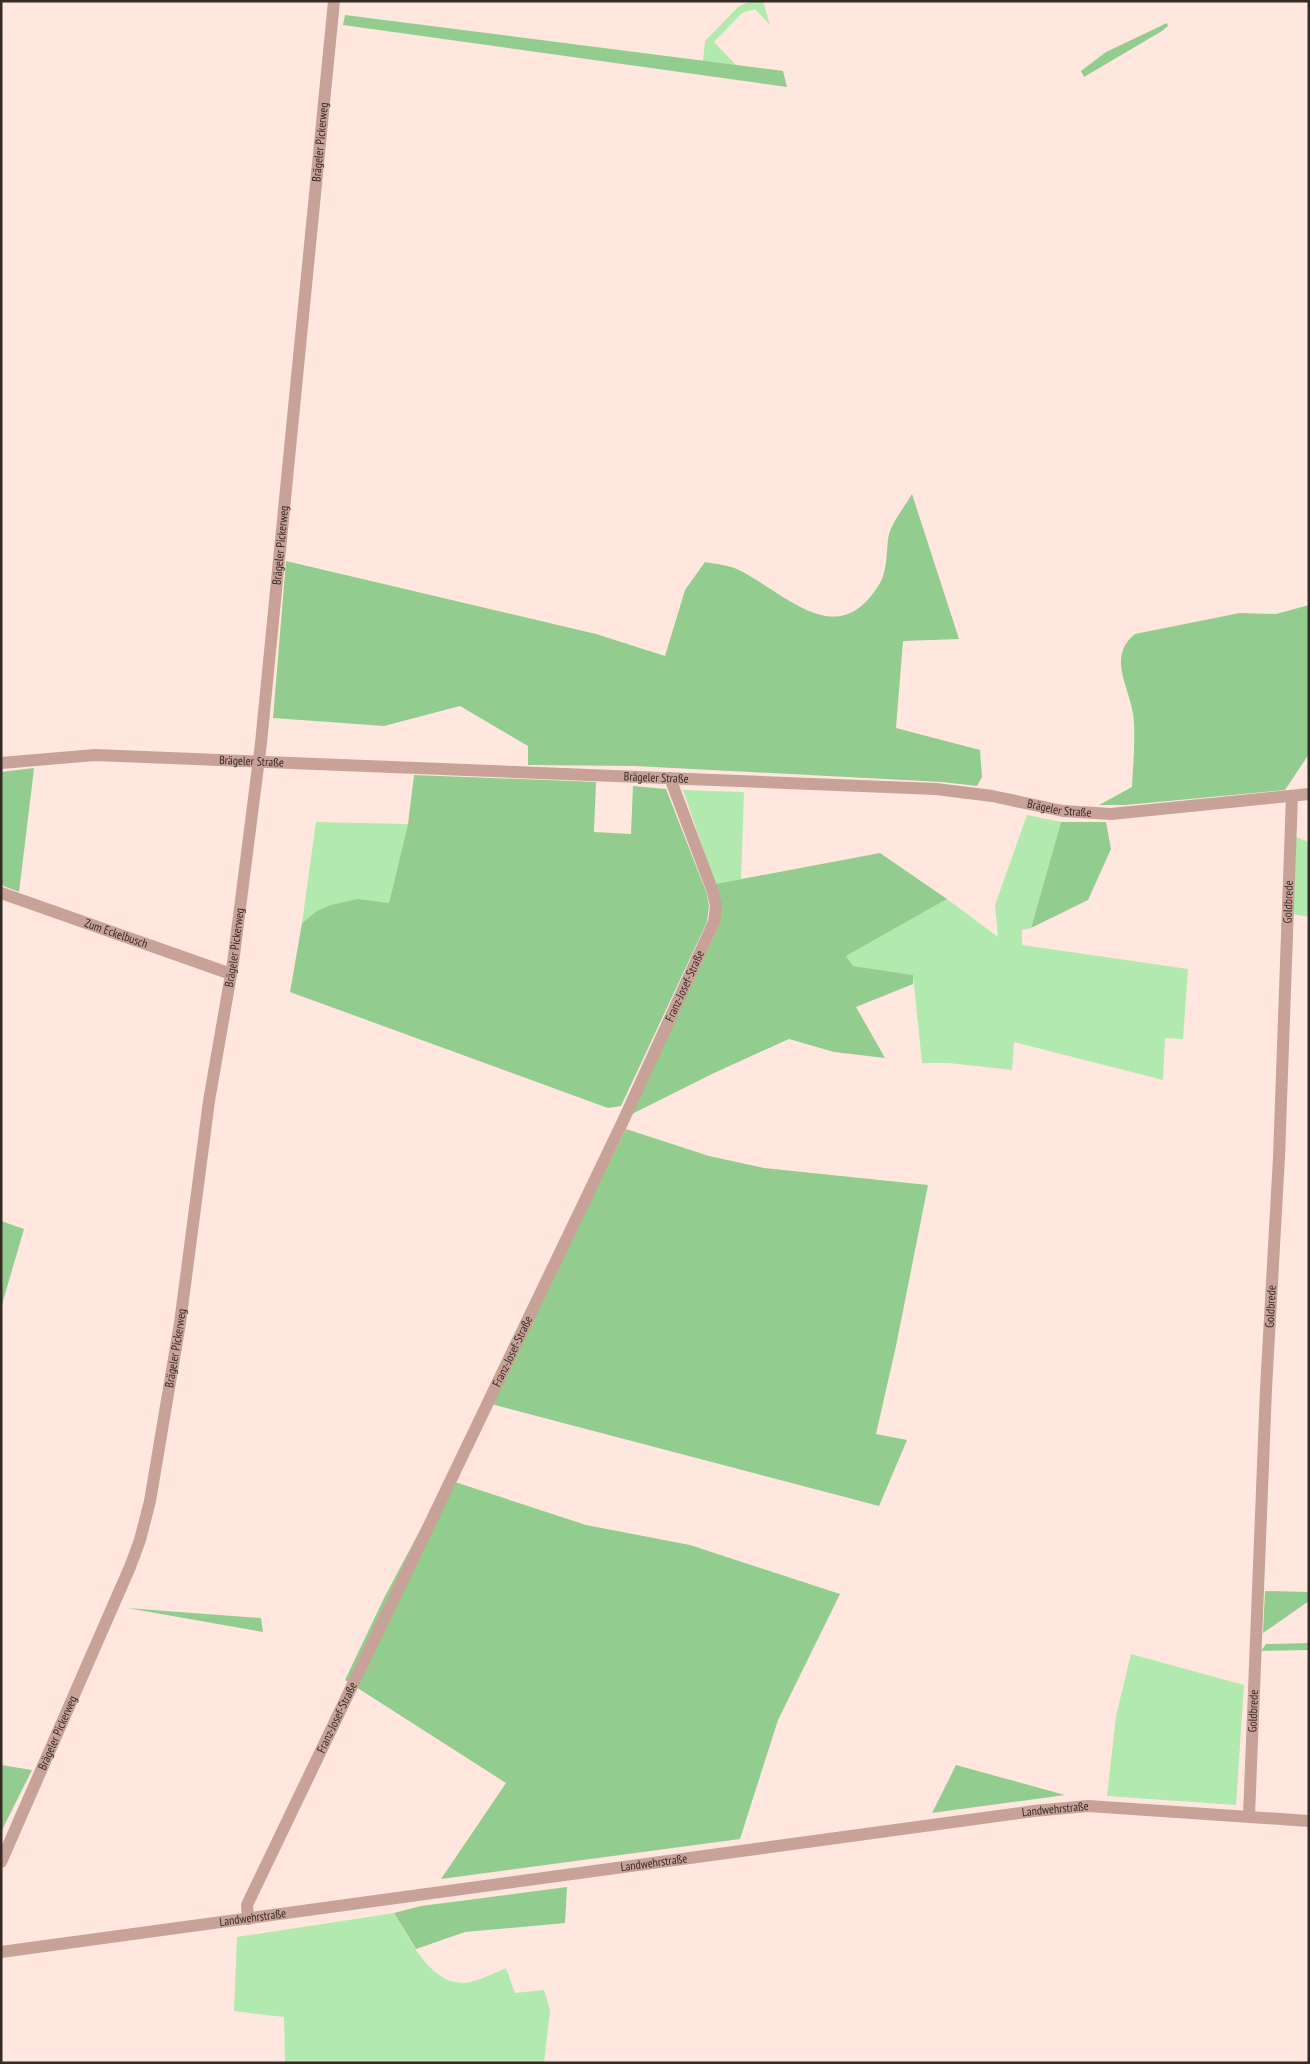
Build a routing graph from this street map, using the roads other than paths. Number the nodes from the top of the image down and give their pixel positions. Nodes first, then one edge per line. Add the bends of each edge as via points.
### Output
1 (334, 1) edge
2 (259, 761) junction
3 (1, 763) edge
4 (670, 778) junction
5 (1309, 794) edge
6 (1292, 796) junction
7 (1, 893) edge
8 (231, 974) junction
9 (1249, 1816) junction
10 (1309, 1821) edge
11 (1, 1862) edge
12 (248, 1919) junction
13 (1, 1952) edge

1 - 2 street, Brägeler Pickerweg
2 - 3 street, Brägeler Straße via 95,755
2 - 4 street, Brägeler Straße
2 - 8 street, Brägeler Pickerweg
4 - 6 street, Brägeler Straße via 936,789 985,795 1063,812 1087,813
4 - 12 street, Franz-Josef-Straße via 713,892 716,906 714,922 624,1119 247,1905
5 - 6 street, Brägeler Straße
6 - 9 street, Goldbrede
7 - 8 street, Zum Eckelbusch
8 - 11 street, Brägeler Pickerweg via 209,1102 180,1323 150,1501 140,1540
9 - 10 street, Landwehrstraße
9 - 12 street, Landwehrstraße via 1088,1806 1034,1811
12 - 13 street, Landwehrstraße

